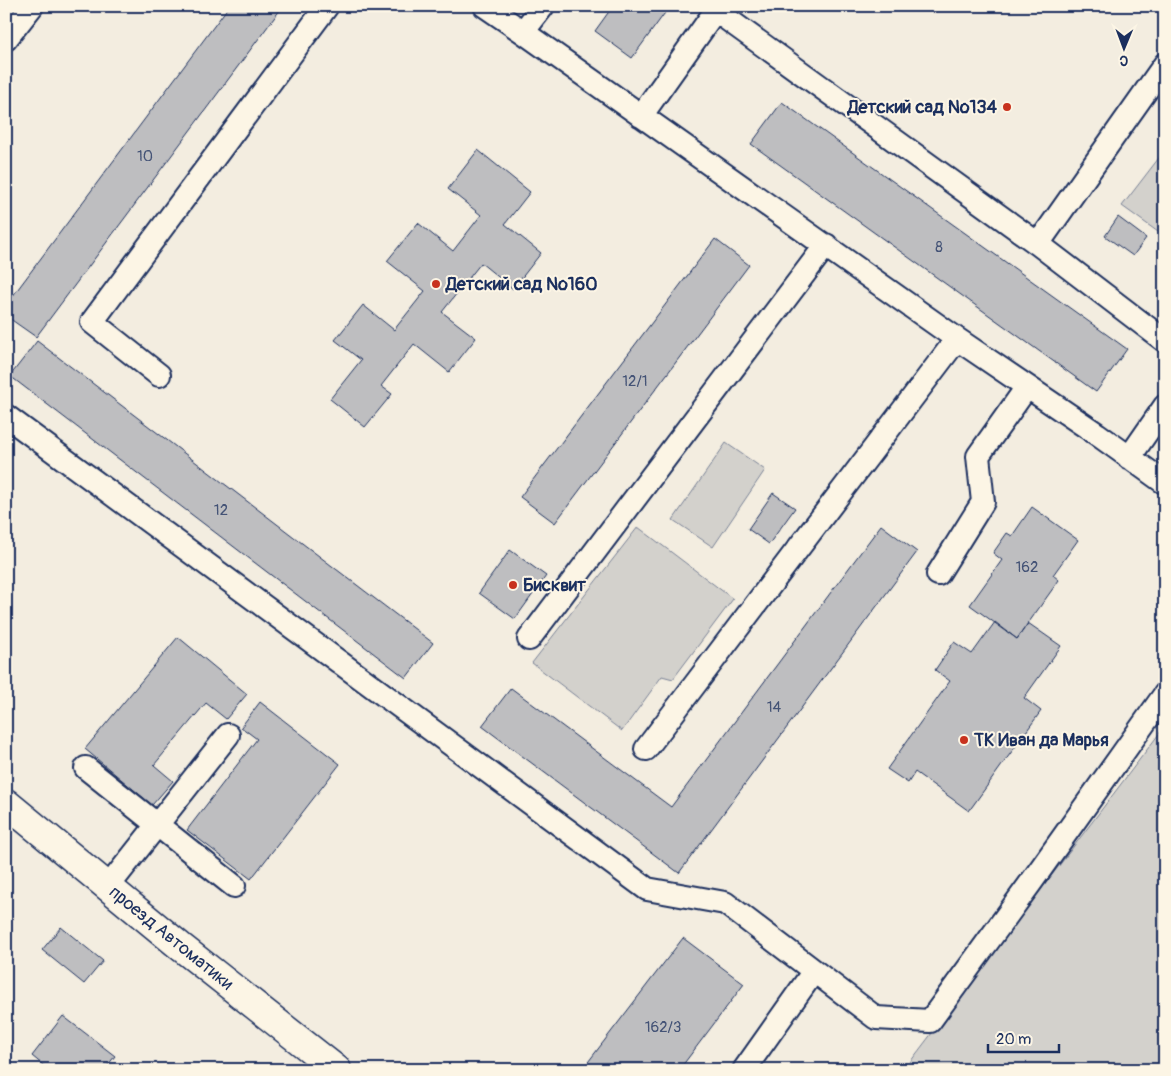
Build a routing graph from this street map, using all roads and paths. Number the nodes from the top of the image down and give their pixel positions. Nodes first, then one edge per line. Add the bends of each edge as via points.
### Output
1 (32, 6) edge
2 (327, 6) edge
3 (485, 6) edge
4 (542, 6) edge
5 (717, 8) edge
6 (524, 32) junction
7 (6, 39) edge
8 (1165, 64) edge
9 (641, 116) junction
10 (1038, 244) junction
11 (826, 245) junction
12 (957, 339) junction
13 (1165, 341) edge
14 (158, 375) dead end
15 (1027, 387) junction
16 (1165, 406) edge
17 (6, 416) edge
18 (1129, 458) junction
19 (1165, 483) edge
20 (938, 574) dead end
21 (529, 639) dead end
22 (1165, 694) edge
23 (228, 735) dead end
24 (646, 749) dead end
25 (86, 768) dead end
26 (6, 803) edge
27 (157, 825) junction
28 (234, 886) dead end
29 (108, 887) junction
30 (814, 971) junction
31 (337, 1070) edge
32 (744, 1070) edge

1 - 7 street
2 - 14 street via 92,322
3 - 6 street
4 - 6 street
5 - 9 street
5 - 10 street
6 - 9 street
8 - 10 street
9 - 11 street
10 - 13 street
11 - 12 street
11 - 21 street
12 - 15 street
12 - 24 street
15 - 18 street
15 - 20 street via 978,456 983,502
16 - 18 street
17 - 30 street via 647,889 725,903
18 - 19 street
22 - 30 street via 930,1021 876,1018
23 - 27 street
25 - 27 street
26 - 29 main road, проезд Автоматики
27 - 28 street
27 - 29 street
29 - 31 main road, проезд Автоматики
30 - 32 street

